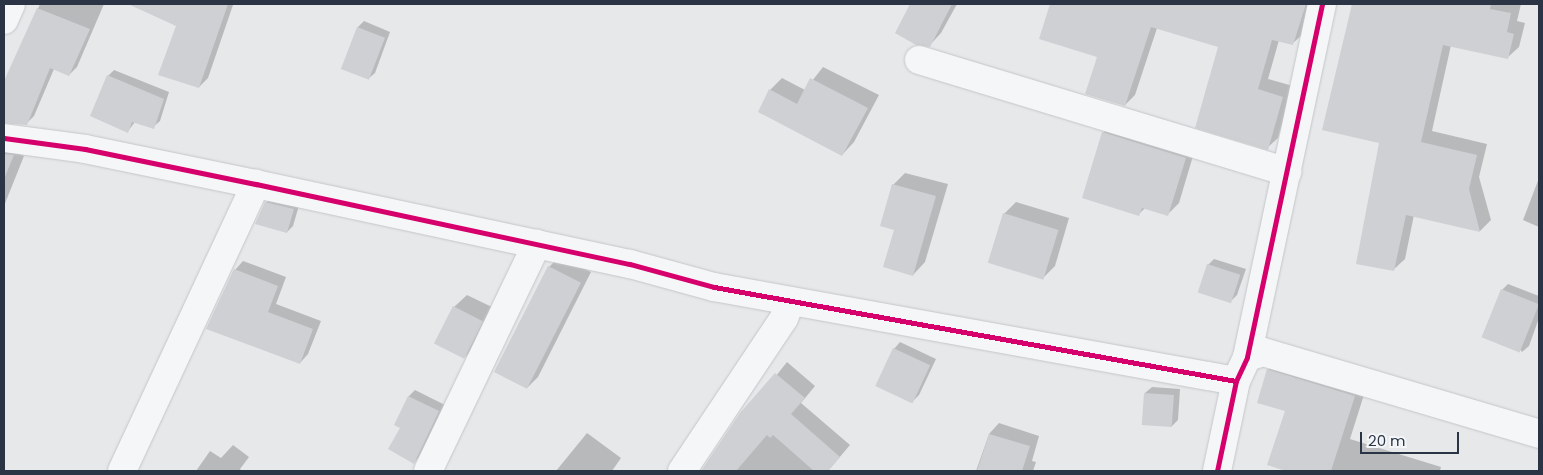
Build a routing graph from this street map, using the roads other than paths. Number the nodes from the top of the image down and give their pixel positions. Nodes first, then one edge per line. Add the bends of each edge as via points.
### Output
1 (11, 4) edge
2 (1322, 4) edge
3 (4, 20) edge
4 (919, 60) dead end
5 (4, 138) edge
6 (1287, 172) junction
7 (256, 184) junction
8 (537, 244) junction
9 (791, 301) junction
10 (1247, 357) junction
11 (1236, 381) junction
12 (1539, 434) edge
13 (122, 471) edge
14 (428, 471) edge
15 (682, 471) edge
16 (1217, 471) edge

1 - 3 street
2 - 6 street
4 - 6 street
5 - 7 street via 85,149
6 - 10 street
7 - 8 street
7 - 13 street
8 - 9 street via 714,287
8 - 14 street
9 - 11 street
9 - 15 street via 784,318
10 - 11 street
10 - 12 street via 1263,352
11 - 16 street

